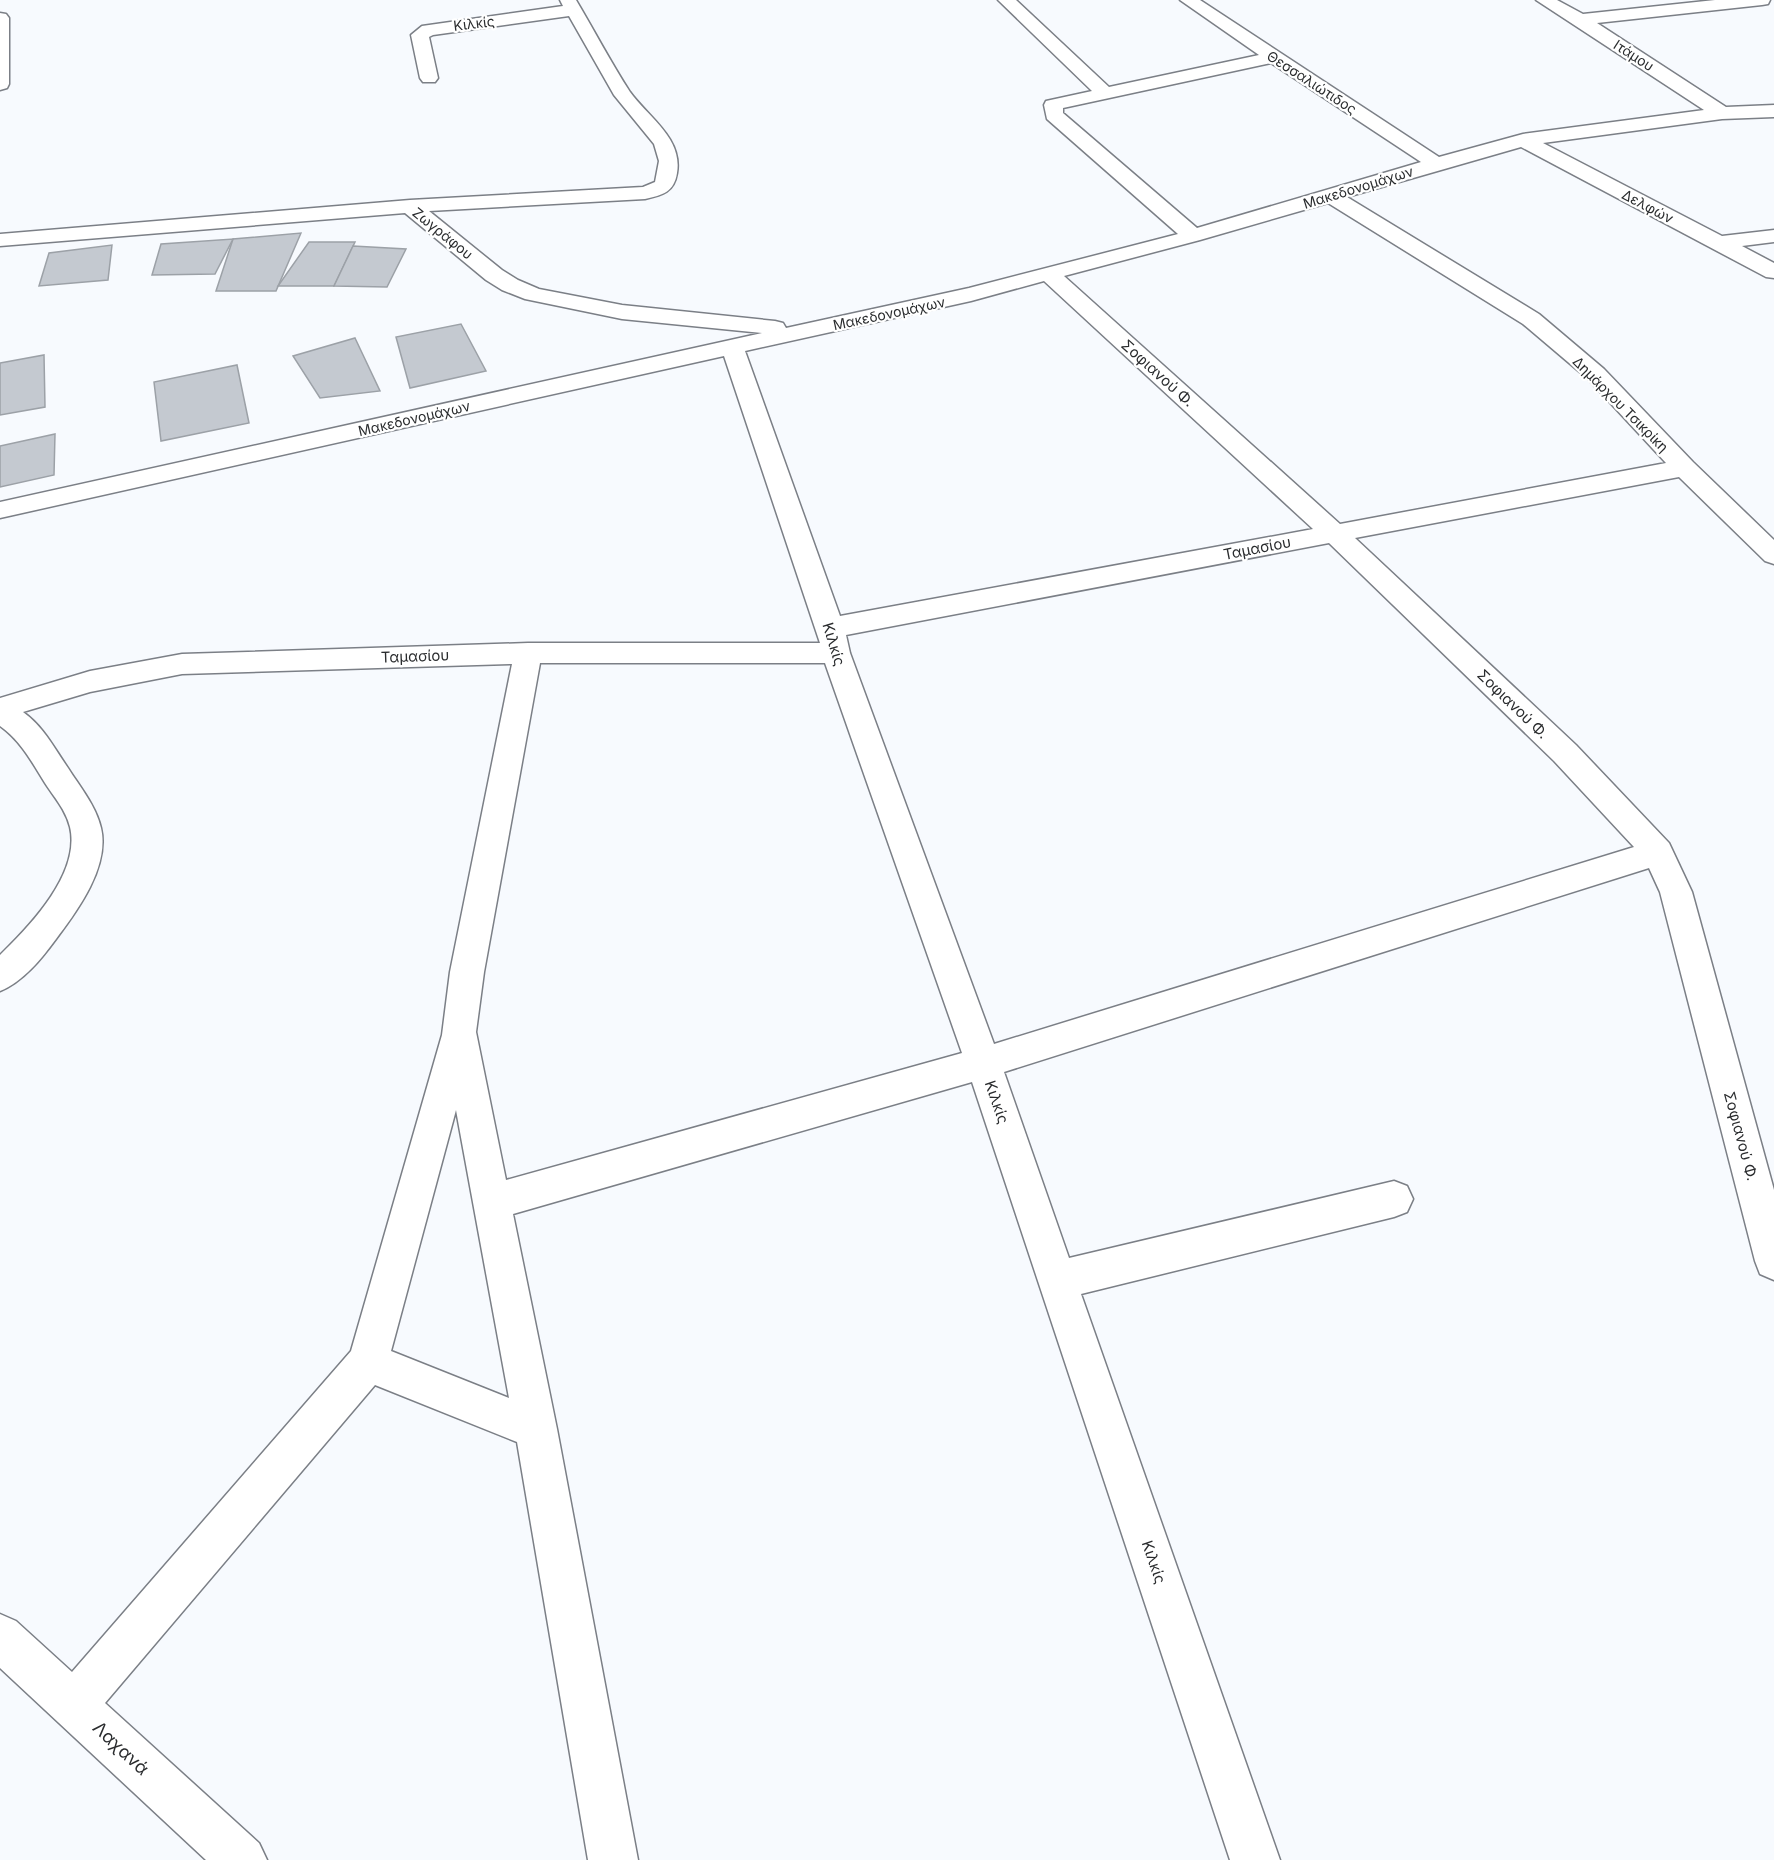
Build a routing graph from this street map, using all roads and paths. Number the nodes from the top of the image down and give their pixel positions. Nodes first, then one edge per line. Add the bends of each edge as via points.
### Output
1 (1006, 0) edge
2 (1188, 0) edge
3 (1544, 0) edge
4 (1762, 0) edge
5 (571, 5) edge
6 (0, 18) edge
7 (1580, 20) junction
8 (1273, 57) junction
9 (429, 78) dead end
10 (0, 84) edge
11 (1105, 93) junction
12 (1774, 111) edge
13 (1722, 113) junction
14 (1523, 140) junction
15 (1437, 164) junction
16 (1331, 196) junction
17 (410, 206) junction
18 (1193, 236) junction
19 (1774, 236) edge
20 (0, 240) edge
21 (1719, 243) junction
22 (1774, 272) edge
23 (1049, 274) junction
24 (802, 332) junction
25 (732, 347) junction
26 (1684, 468) junction
27 (0, 510) edge
28 (1334, 533) junction
29 (1774, 555) edge
30 (833, 640) junction
31 (528, 653) junction
32 (0, 711) edge
33 (1658, 852) junction
34 (0, 976) edge
35 (459, 1032) junction
36 (983, 1063) junction
37 (1394, 1199) dead end
38 (494, 1202) junction
39 (1774, 1261) edge
40 (1058, 1280) junction
41 (368, 1362) junction
42 (536, 1429) junction
43 (0, 1637) edge
44 (74, 1704) junction
45 (242, 1860) edge
46 (613, 1860) edge
47 (1255, 1860) edge

1 - 11 street
2 - 8 street, Θεσσαλιώτιδος
3 - 7 street, Ιτάμου
4 - 7 street
5 - 9 street, Κιλκίς via 428,30 420,35
5 - 17 street, Κιλκίς via 623,95 663,142 669,161 665,184 645,193
6 - 10 street
7 - 13 street, Ιτάμου
8 - 11 street
8 - 15 street, Θεσσαλιώτιδος
11 - 18 street via 1053,105 1054,115
12 - 13 street, Μακεδονομάχων
13 - 14 street, Μακεδονομάχων
14 - 15 street, Μακεδονομάχων
14 - 21 street, Δελφών
15 - 16 street, Μακεδονομάχων
16 - 18 street, Μακεδονομάχων
16 - 26 street, Δημάρχου Τσικρίκη via 1531,319 1596,374
17 - 20 street, Ζωγράφου
17 - 24 street, Ζωγράφου via 494,275 533,294 622,312
18 - 23 street, Μακεδονομάχων
19 - 21 street
21 - 22 street, Δελφών
23 - 24 street, Μακεδονομάχων
23 - 28 street, Σοφιανού Φ.
24 - 25 street, Μακεδονομάχων
25 - 27 street, Μακεδονομάχων
25 - 30 street, Κιλκίς
26 - 28 street, Ταμασίου
26 - 29 street, Δημάρχου Τσικρίκη
28 - 30 street, Ταμασίου
28 - 33 street, Σοφιανού Φ. via 1565,753
30 - 31 street, Ταμασίου
30 - 36 street, Κιλκίς
31 - 32 street, Ταμασίου via 182,664 45,692
31 - 35 street
32 - 34 street via 21,725 41,749 81,815 87,838 80,871 70,891 20,959
33 - 36 street
33 - 39 street, Σοφιανού Φ. via 1676,892
35 - 38 street
35 - 41 street
36 - 38 street
36 - 40 street, Κιλκίς
37 - 40 street
38 - 42 street
40 - 47 street, Κιλκίς
41 - 42 street
41 - 44 street
42 - 46 street
43 - 44 street, Λαχανά
44 - 45 street, Λαχανά

